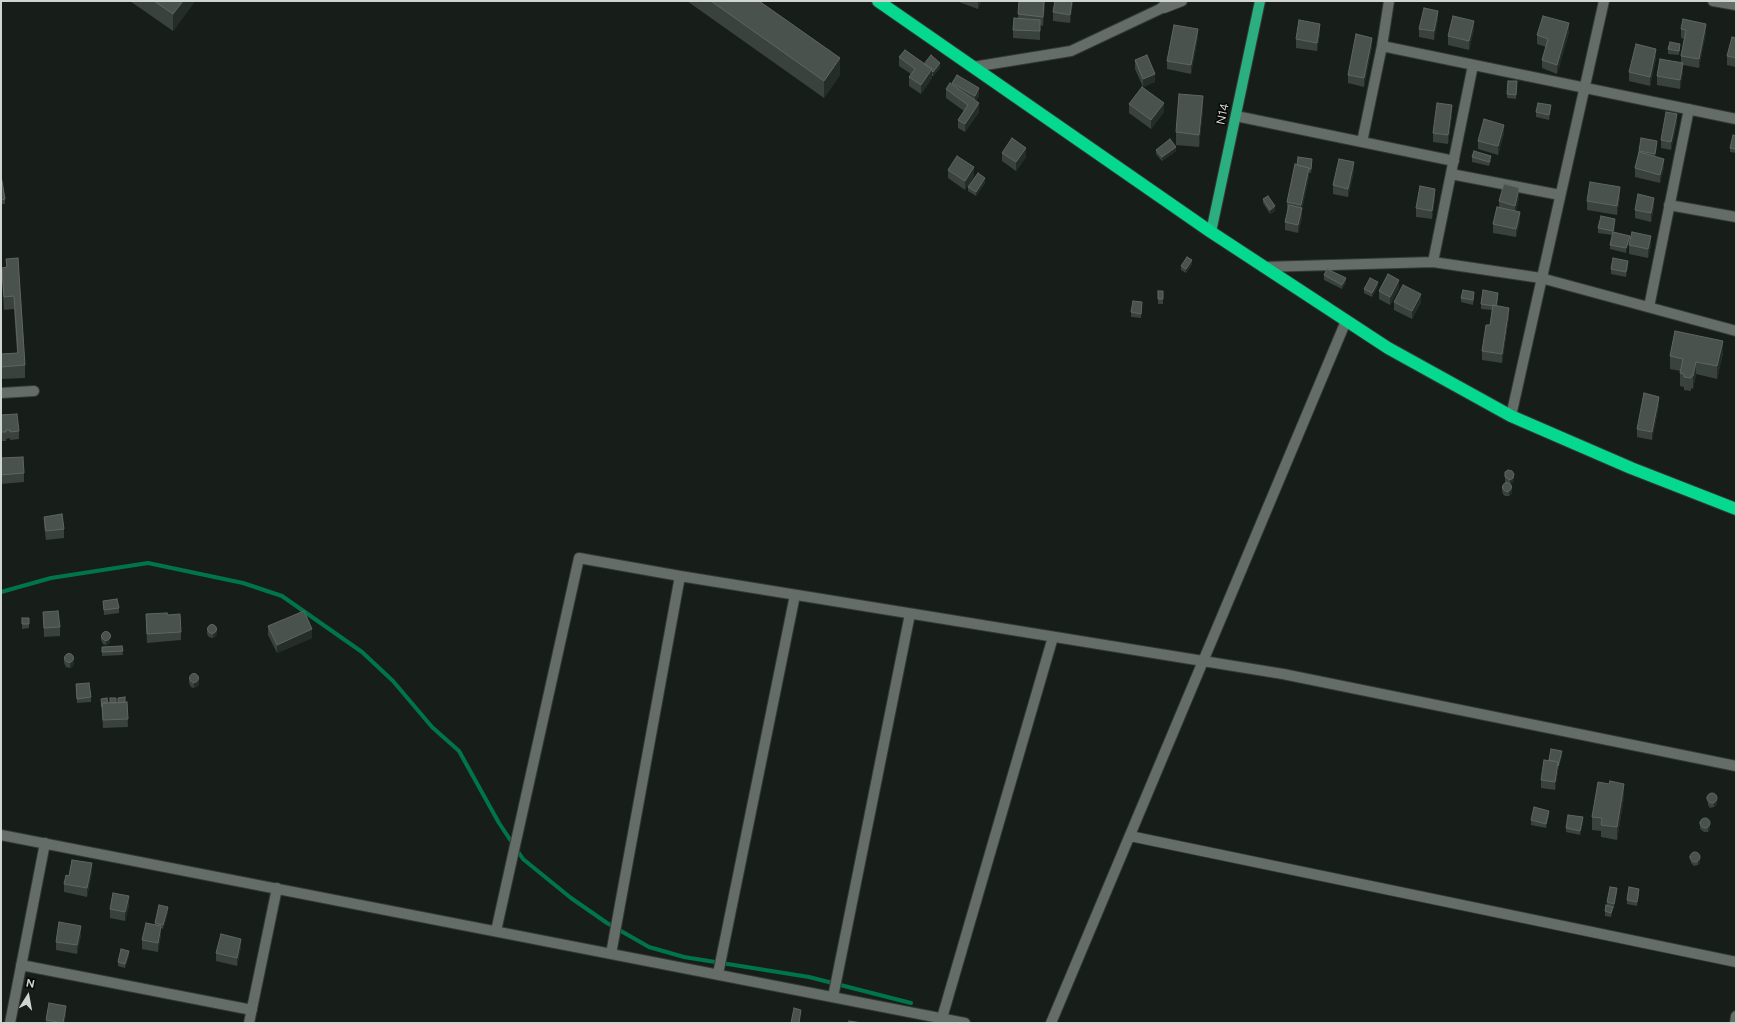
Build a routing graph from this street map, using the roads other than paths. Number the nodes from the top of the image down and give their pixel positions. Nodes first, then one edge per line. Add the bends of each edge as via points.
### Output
1 (878, 1) edge
2 (1169, 1) edge
3 (1182, 1) edge
4 (1260, 1) edge
5 (1389, 1) edge
6 (1604, 1) edge
7 (1713, 1) edge
8 (1736, 5) edge
9 (1160, 9) junction
10 (1382, 46) junction
11 (1473, 65) junction
12 (973, 67) junction
13 (1585, 88) junction
14 (1688, 109) junction
15 (1236, 116) junction
16 (1736, 119) edge
17 (1362, 142) junction
18 (1454, 161) junction
19 (1451, 174) junction
20 (1560, 195) junction
21 (1669, 205) junction
22 (1736, 217) edge
23 (1211, 232) junction
24 (1433, 262) junction
25 (1263, 267) junction
26 (1541, 278) junction
27 (1649, 308) junction
28 (1346, 321) junction
29 (1736, 331) edge
30 (34, 391) dead end
31 (1, 393) edge
32 (1511, 416) junction
33 (1736, 509) edge
34 (680, 576) junction
35 (795, 595) junction
36 (910, 614) junction
37 (1053, 637) junction
38 (1203, 661) junction
39 (1736, 766) edge
40 (1, 834) edge
41 (1130, 836) junction
42 (45, 843) junction
43 (277, 888) junction
44 (496, 931) junction
45 (611, 954) junction
46 (1736, 962) edge
47 (21, 965) junction
48 (718, 974) junction
49 (833, 997) junction
50 (252, 1010) junction
51 (1736, 1016) edge
52 (942, 1018) junction
53 (10, 1023) edge
54 (249, 1023) edge
55 (966, 1023) edge
56 (1051, 1023) edge
57 (1735, 1023) edge

1 - 12 highway
2 - 9 street
3 - 9 street
4 - 15 main road, N14
5 - 10 street
6 - 13 street
7 - 8 street
9 - 12 street via 1072,51
10 - 11 street
10 - 17 street
11 - 13 street
11 - 18 street
12 - 23 highway
13 - 14 street
13 - 20 street
14 - 16 street
14 - 21 street
15 - 17 street
15 - 23 main road, N14
17 - 18 street
18 - 19 street
19 - 20 street
19 - 24 street
20 - 26 street
21 - 22 street
21 - 27 street
23 - 25 highway
24 - 25 street
24 - 26 street
25 - 28 highway
26 - 27 street
26 - 32 street
27 - 29 street
28 - 32 highway via 1388,348
28 - 38 street
30 - 31 street
32 - 33 highway via 1631,468
34 - 35 street
34 - 44 street via 579,558
34 - 45 street
35 - 36 street
35 - 48 street
36 - 37 street
36 - 49 street
37 - 38 street
37 - 52 street
38 - 39 street via 1283,674
38 - 41 street
40 - 42 street
41 - 46 street
41 - 56 street
42 - 43 street
42 - 47 street
43 - 44 street
43 - 50 street
44 - 45 street
45 - 48 street
47 - 50 street
47 - 53 street
48 - 49 street
49 - 52 street
50 - 54 street
51 - 57 street
52 - 55 street

